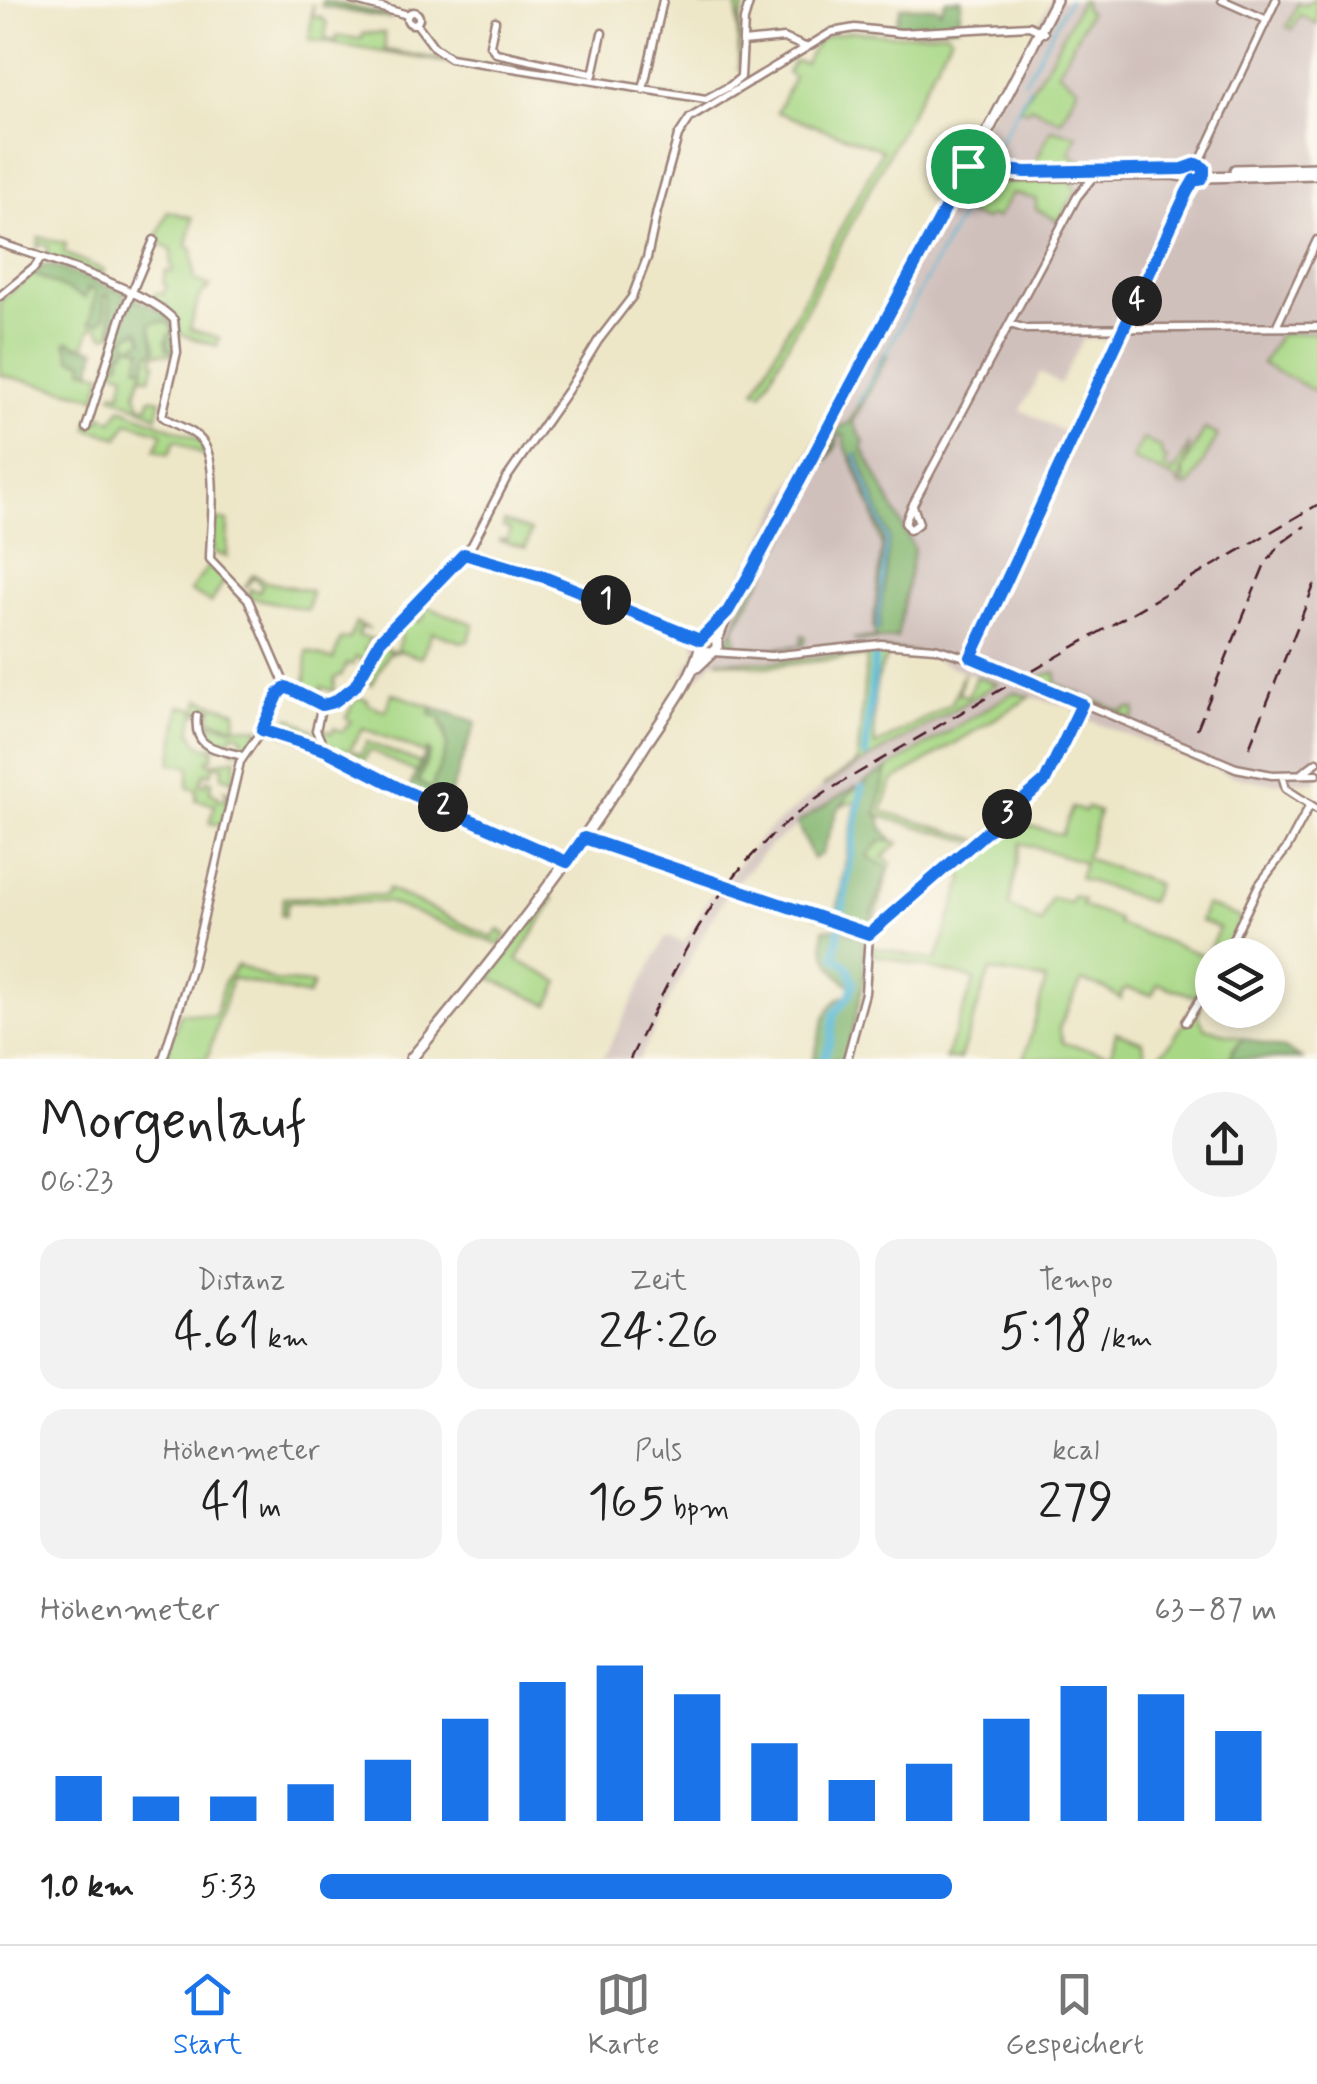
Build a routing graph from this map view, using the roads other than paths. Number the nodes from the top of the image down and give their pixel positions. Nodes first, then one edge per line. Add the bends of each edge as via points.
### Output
1 (352, 0) edge
2 (420, 0) edge
3 (663, 0) edge
4 (750, 0) edge
5 (1059, 0) edge
6 (1222, 0) edge
7 (1276, 0) edge
8 (412, 14) junction
9 (1267, 20) junction
10 (495, 21) dead end
11 (602, 32) dead end
12 (1042, 32) junction
13 (743, 42) junction
14 (807, 47) junction
15 (593, 78) junction
16 (643, 90) junction
17 (976, 170) junction
18 (1317, 171) edge
19 (1197, 172) junction
20 (1091, 175) junction
21 (960, 188) junction
22 (154, 240) dead end
23 (1317, 240) edge
24 (0, 242) edge
25 (40, 259) junction
26 (130, 294) junction
27 (0, 296) edge
28 (1010, 324) junction
29 (1276, 327) junction
30 (1317, 327) edge
31 (1124, 328) junction
32 (86, 428) dead end
33 (914, 506) dead end
34 (464, 554) junction
35 (709, 645) junction
36 (971, 657) junction
37 (286, 687) junction
38 (1082, 704) junction
39 (322, 705) junction
40 (197, 716) dead end
41 (262, 730) junction
42 (325, 750) junction
43 (242, 756) junction
44 (1317, 762) edge
45 (1317, 774) edge
46 (1282, 775) junction
47 (1298, 775) junction
48 (1314, 807) edge
49 (584, 838) junction
50 (567, 862) junction
51 (869, 934) junction
52 (1234, 938) edge
53 (1195, 1008) edge
54 (1186, 1022) dead end
55 (163, 1059) edge
56 (410, 1059) edge
57 (847, 1059) edge

1 - 8 street
2 - 8 street
3 - 16 street
4 - 13 street
5 - 12 main road
6 - 9 street
7 - 9 street
8 - 15 street via 450,58
9 - 19 street
10 - 15 street via 490,45 496,53
11 - 15 street
12 - 14 street via 1029,26 900,33 851,28
12 - 17 main road
12 - 17 main road
13 - 14 street via 784,38
13 - 16 street via 740,77 710,98
14 - 34 street via 684,124 638,287 506,479
15 - 16 street
17 - 20 main road
17 - 21 main road
17 - 21 main road
18 - 19 main road
19 - 20 main road
19 - 31 street
20 - 28 street
21 - 35 main road
22 - 26 street
23 - 29 street
24 - 25 street
25 - 26 street
25 - 27 street
26 - 32 street
26 - 37 street via 176,323 177,352 162,416 206,448 210,559 248,598
28 - 31 street
28 - 33 street
29 - 30 street
29 - 31 street
31 - 36 street
34 - 35 street via 544,577
34 - 39 street via 380,641 355,686
35 - 36 street via 771,656 891,644
35 - 49 main road
36 - 38 street
37 - 39 street
37 - 41 street
38 - 46 street via 1218,762
38 - 51 street via 1045,781
39 - 42 street via 316,730
40 - 43 street via 202,743
41 - 42 street
41 - 43 street
42 - 50 street
43 - 55 street
44 - 47 street
45 - 47 street
46 - 47 street
46 - 48 street via 1286,789
48 - 52 street via 1259,885
49 - 50 main road
49 - 51 street
50 - 56 main road
51 - 57 street via 865,993
53 - 54 street

